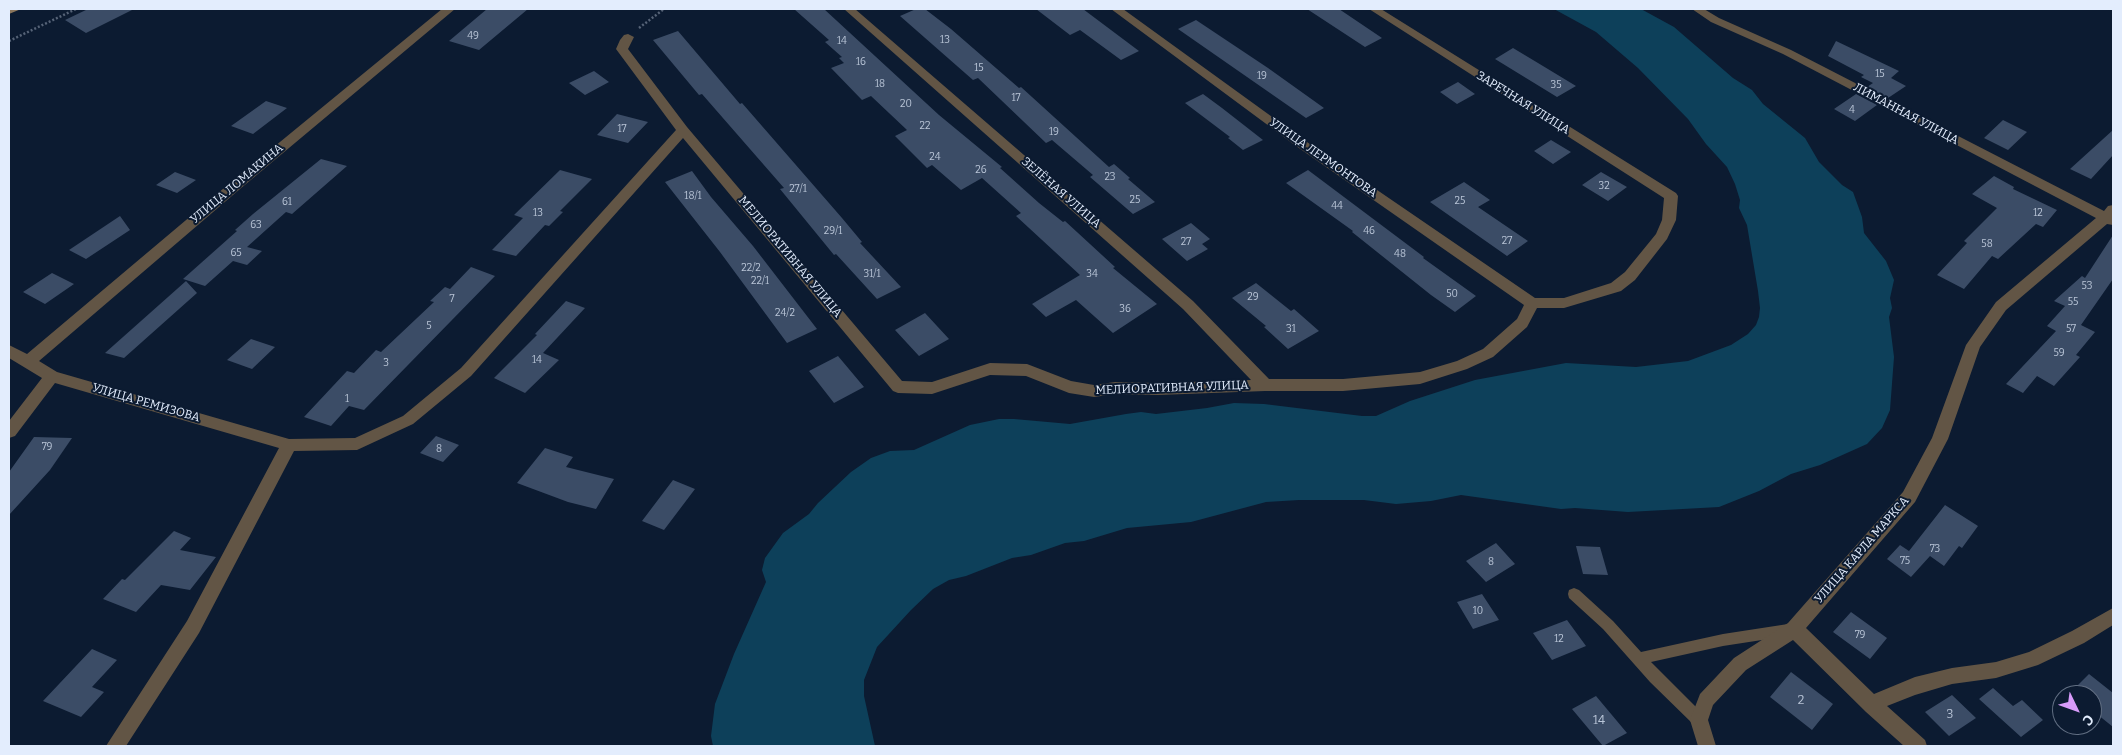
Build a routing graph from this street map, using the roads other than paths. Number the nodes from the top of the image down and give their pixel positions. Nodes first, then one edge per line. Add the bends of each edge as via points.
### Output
1 (15, 9) edge
2 (449, 9) edge
3 (850, 9) edge
4 (1116, 9) edge
5 (1374, 9) edge
6 (1697, 9) edge
7 (9, 11) edge
8 (628, 37) road end
9 (683, 130) junction
10 (2111, 216) edge
11 (1532, 303) junction
12 (9, 351) edge
13 (28, 362) junction
14 (52, 376) junction
15 (1266, 385) junction
16 (9, 432) edge
17 (289, 445) junction
18 (1574, 594) dead end
19 (2113, 616) edge
20 (1794, 629) junction
21 (1638, 659) junction
22 (1873, 706) junction
23 (1698, 720) junction
24 (115, 746) edge
25 (1707, 746) edge
26 (1918, 746) edge

1 - 7 street
2 - 13 street, УЛИЦА ЛОМАКИНА
3 - 15 street, ЗЕЛЁНАЯ УЛИЦА via 1188,305
4 - 11 street, УЛИЦА ЛЕРМОНТОВА via 1300,143
5 - 11 street, ЗАРЕЧНАЯ УЛИЦА via 1671,196 1669,220 1662,236 1630,276 1616,287 1564,304
6 - 10 street, ЛИМАННАЯ УЛИЦА
8 - 9 street, МЕЛИОРАТИВНАЯ УЛИЦА via 622,49
9 - 15 street, МЕЛИОРАТИВНАЯ УЛИЦА via 898,387 932,388 990,369 1027,370 1069,387 1094,391
9 - 17 street via 466,372 408,420 358,444
10 - 20 street, УЛИЦА КАРЛА МАРКСА via 2001,306 1973,345 1940,439 1909,496
11 - 15 street, МЕЛИОРАТИВНАЯ УЛИЦА via 1522,323 1488,353 1420,378 1343,385
12 - 13 street, УЛИЦА РЕМИЗОВА
13 - 14 street, УЛИЦА РЕМИЗОВА
14 - 16 street
14 - 17 street, УЛИЦА РЕМИЗОВА
17 - 24 street via 193,627
18 - 21 lane
19 - 22 street via 2032,659 1996,670 1952,676 1915,686 1884,697
20 - 21 lane via 1723,640
20 - 22 street
20 - 23 street, УЛИЦА КАРЛА МАРКСА via 1740,664 1706,700
21 - 23 lane
22 - 26 street
23 - 25 street

